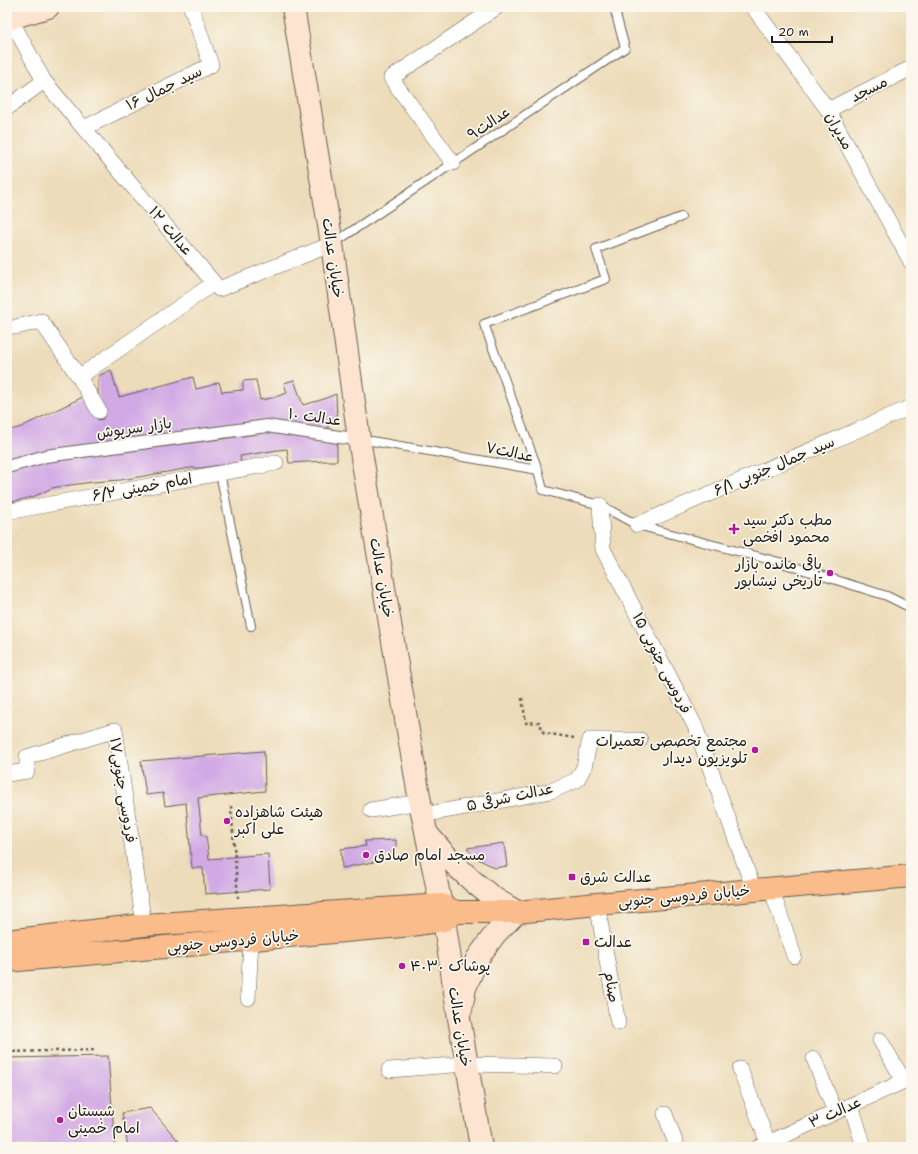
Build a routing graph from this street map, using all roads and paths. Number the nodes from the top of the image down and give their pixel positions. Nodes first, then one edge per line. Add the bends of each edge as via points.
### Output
1 (48, 7) edge
2 (191, 7) edge
3 (293, 7) edge
4 (497, 7) edge
5 (614, 7) edge
6 (753, 7) edge
7 (8, 15) edge
8 (911, 68) edge
9 (44, 81) junction
10 (7, 108) edge
11 (828, 110) junction
12 (84, 128) junction
13 (453, 164) junction
14 (681, 217) dead end
15 (332, 244) junction
16 (911, 262) edge
17 (214, 283) junction
18 (16, 327) dead end
19 (79, 377) junction
20 (911, 407) edge
21 (99, 412) dead end
22 (267, 426) joint
23 (359, 439) junction
24 (276, 463) dead end
25 (7, 467) edge
26 (538, 470) junction
27 (220, 473) junction
28 (600, 504) junction
29 (7, 512) edge
30 (637, 525) junction
31 (911, 608) edge
32 (251, 626) dead end
33 (522, 698) dead end
34 (590, 740) junction
35 (640, 740) dead end
36 (7, 774) edge
37 (231, 806) dead end
38 (371, 810) dead end
39 (423, 816) junction
40 (911, 876) edge
41 (763, 889) junction
42 (239, 900) dead end
43 (597, 904) junction
44 (447, 912) junction
45 (517, 912) junction
46 (144, 925) junction
47 (7, 940) edge
48 (251, 940) junction
49 (794, 956) dead end
50 (7, 961) edge
51 (248, 998) dead end
52 (459, 1018) junction
53 (618, 1023) dead end
54 (880, 1040) dead end
55 (95, 1050) dead end
56 (7, 1052) edge
57 (814, 1059) dead end
58 (466, 1064) junction
59 (555, 1066) dead end
60 (740, 1069) dead end
61 (389, 1070) dead end
62 (907, 1079) edge
63 (851, 1105) junction
64 (835, 1112) junction
65 (665, 1114) dead end
66 (763, 1145) edge
67 (481, 1147) edge
68 (677, 1147) edge
69 (864, 1147) edge

1 - 7 main road
2 - 12 street, سید جمال ۱۶ via 211,65
3 - 15 main road, خیابان عدالت
4 - 13 street via 392,78
5 - 13 lane, عدالت۹ via 625,48
6 - 11 street, مدیران
7 - 9 street, عدالت ۱۲
8 - 11 street, مسجد
9 - 10 street
9 - 12 street, عدالت ۱۲
11 - 16 street, مدیران
12 - 17 street, عدالت ۱۲
13 - 15 lane, عدالت۹
14 - 26 lane via 596,249 606,279 484,324
15 - 17 street via 219,289
15 - 23 main road, خیابان عدالت
17 - 19 street
18 - 19 street via 41,321
19 - 21 street
20 - 30 street, سید جمال جنوبی ۶/۱
22 - 23 street, عدالت ۱۰
22 - 25 street, بازار سرپوش via 46,456
23 - 26 lane, عدالت۷
23 - 39 main road, خیابان عدالت
24 - 27 street, امام خمینی ۶/۲
26 - 28 lane, عدالت۷ via 543,490
27 - 29 street, امام خمینی ۶/۲
27 - 32 lane
28 - 30 lane, عدالت۷
28 - 41 street, فردوسی جنوبی ۱۵ via 603,549 695,726
30 - 31 lane, عدالت۷ via 779,562 887,596
33 - 34 path via 526,723 539,722 544,733
34 - 35 street
34 - 39 street, عدالت شرقی ۵ via 584,767 577,780 551,790
36 - 46 street, فردوسی جنوبی۱۷ via 27,771 27,757 115,730
37 - 42 path
38 - 39 street
39 - 44 main road, خیابان عدالت
39 - 45 main road via 445,856 491,896
40 - 41 main road, خیابان فردوسی جنوبی
41 - 43 main road, خیابان فردوسی جنوبی
41 - 49 street, فردوسی جنوبی ۱۵
43 - 45 main road, خیابان فردوسی جنوبی
43 - 53 street, صنام
44 - 45 main road, خیابان فردوسی جنوبی
44 - 46 main road, خیابان فردوسی جنوبی
44 - 48 main road, خیابان فردوسی جنوبی via 413,925
44 - 52 main road, خیابان عدالت
45 - 52 main road via 495,934 477,959 465,988
46 - 47 main road, خیابان فردوسی جنوبی
48 - 50 main road, خیابان فردوسی جنوبی
48 - 51 street
52 - 58 main road, خیابان عدالت
54 - 62 street
55 - 56 path
57 - 64 street
58 - 59 street
58 - 61 street
58 - 67 main road, خیابان عدالت
60 - 66 street
62 - 63 street, عدالت ۳
63 - 64 street, عدالت ۳
63 - 69 street
64 - 66 street, عدالت ۳
65 - 68 street

